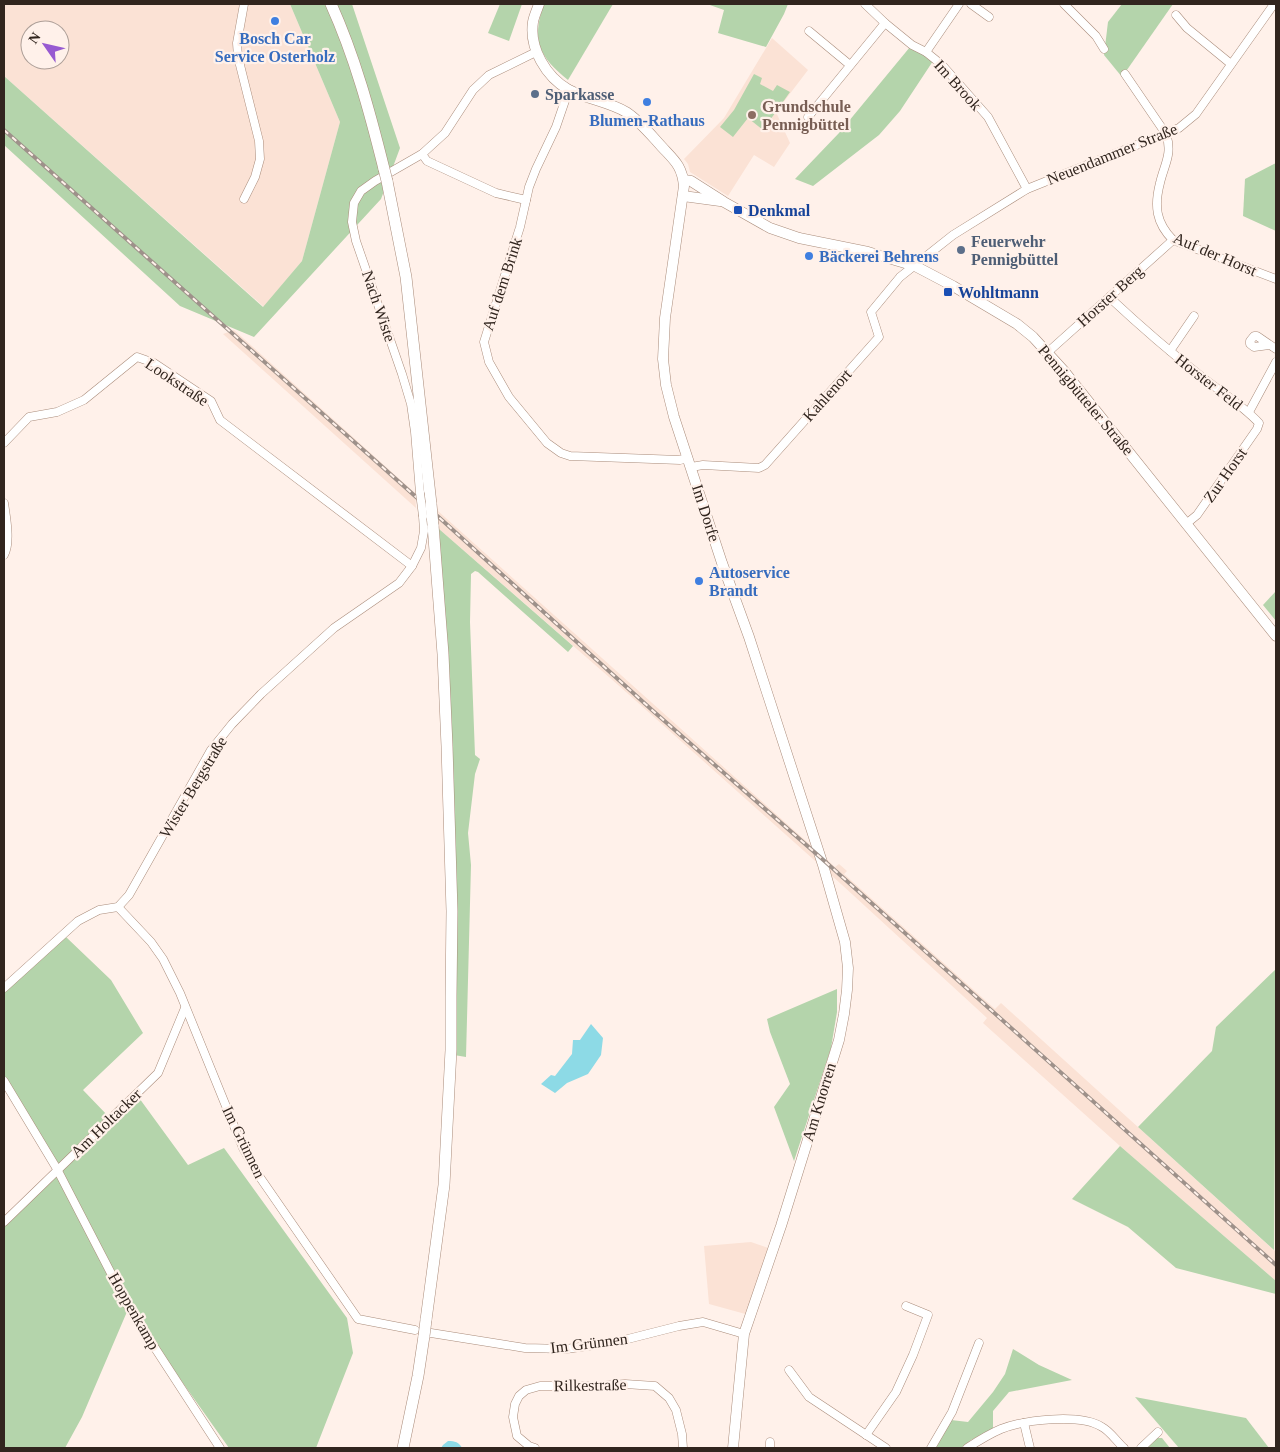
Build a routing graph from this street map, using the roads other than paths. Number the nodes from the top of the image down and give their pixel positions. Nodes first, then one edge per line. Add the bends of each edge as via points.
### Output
1 (244, 4) edge
2 (331, 4) edge
3 (539, 4) edge
4 (865, 4) edge
5 (959, 4) edge
6 (971, 4) edge
7 (1064, 4) edge
8 (1274, 4) edge
9 (990, 16) dead end
10 (1176, 16) dead end
11 (885, 23) junction
12 (809, 31) dead end
13 (1104, 49) dead end
14 (536, 52) junction
15 (926, 52) junction
16 (1231, 64) junction
17 (850, 65) junction
18 (1125, 74) dead end
19 (569, 89) junction
20 (808, 117) dead end
21 (1166, 134) junction
22 (422, 154) junction
23 (684, 180) junction
24 (1027, 188) junction
25 (683, 196) junction
26 (244, 199) dead end
27 (526, 200) junction
28 (724, 202) junction
29 (1173, 240) junction
30 (915, 266) junction
31 (1276, 279) edge
32 (1109, 297) junction
33 (1194, 316) dead end
34 (1170, 351) junction
35 (1048, 352) junction
36 (1276, 362) edge
37 (1249, 412) junction
38 (1259, 423) joint
39 (4, 443) edge
40 (689, 463) junction
41 (4, 503) edge
42 (423, 516) joint
43 (1186, 524) junction
44 (4, 555) edge
45 (412, 566) junction
46 (1276, 636) edge
47 (823, 865) joint
48 (118, 907) junction
49 (4, 988) edge
50 (185, 1008) junction
51 (4, 1082) edge
52 (57, 1169) junction
53 (4, 1222) edge
54 (906, 1306) dead end
55 (423, 1333) junction
56 (744, 1334) junction
57 (979, 1343) dead end
58 (789, 1370) dead end
59 (1024, 1423) junction
60 (1158, 1432) dead end
61 (866, 1435) junction
62 (220, 1448) edge
63 (403, 1448) edge
64 (535, 1448) edge
65 (682, 1448) edge
66 (734, 1448) edge
67 (886, 1448) edge
68 (931, 1448) edge
69 (967, 1448) edge
70 (1030, 1448) edge
71 (1124, 1448) edge
72 (1141, 1448) edge

1 - 26 street via 237,42 238,57 259,142 260,159 256,177
2 - 55 main road, bridge via 363,87 386,175 406,278 431,504 443,654 452,911 451,1050 444,1185
3 - 14 street via 532,36
4 - 11 street, Im Brook
5 - 15 street
6 - 9 street
7 - 13 street via 1096,36
8 - 16 street, Neuendammer Straße
10 - 16 street
11 - 15 street, Im Brook
11 - 17 street
12 - 17 street
14 - 19 street via 552,77
14 - 22 street, Nach Wiste via 489,75 473,90 445,133
15 - 24 street, Im Brook via 942,65 988,117
16 - 21 street, Neuendammer Straße via 1196,114
17 - 20 street
18 - 21 street
19 - 23 street via 634,118 679,166
19 - 27 street, Auf dem Brink
21 - 24 street, Neuendammer Straße
21 - 29 street, Auf der Horst via 1170,144 1157,204 1159,220
22 - 27 street via 427,162 496,193
22 - 42 street, Nach Wiste, bridge via 361,191 354,203 352,222 410,404
23 - 25 street, Im Dorfe
23 - 28 street, Pennigbütteler Straße
24 - 30 street, Neuendammer Straße via 953,235
25 - 28 street, Pennigbütteler Straße
25 - 40 street, Im Dorfe via 665,318 663,359 674,417
27 - 40 street, Auf dem Brink via 484,342 490,362 509,397 547,443 561,453
28 - 30 street, Pennigbütteler Straße via 770,228 799,238 868,252
29 - 31 street, Auf der Horst
29 - 32 street, Horster Berg
30 - 35 street, Pennigbütteler Straße via 1017,324
30 - 40 street, Kahlenort via 900,277 871,312 879,337 765,465 759,468
32 - 34 street, Horster Feld
32 - 35 street, Horster Berg
33 - 34 street, Horster Feld
34 - 37 street, Horster Feld
35 - 43 street, Pennigbütteler Straße
36 - 37 street, Horster Feld
37 - 38 street, Horster Feld
38 - 43 street, Zur Horst via 1197,515
39 - 45 street, Lookstraße via 29,417 57,412 84,400 137,357 154,363 211,401 220,420
40 - 47 street, Im Dorfe
41 - 44 street via 7,549
42 - 45 street, Wister Bergstraße via 421,548
43 - 46 street, Pennigbütteler Straße
45 - 48 street, Wister Bergstraße via 399,583 334,628 232,724 211,750 129,895
47 - 56 street, Am Knorren via 845,942 848,968 844,1014 839,1040
48 - 49 street via 98,910 78,921
48 - 50 street, Im Grünnen via 152,942
50 - 52 street, Am Holtacker via 158,1073
50 - 55 street, Im Grünnen via 243,1148 358,1319
51 - 52 street, Hoppenkamp
52 - 53 street, Am Holtacker
52 - 62 street, Hoppenkamp via 129,1308
54 - 61 street via 928,1315 896,1392
55 - 56 street, Im Grünnen via 525,1348 566,1349 616,1342 703,1322
55 - 63 main road
56 - 66 street, Am Knorren
57 - 68 street via 952,1412
58 - 61 street via 810,1397
59 - 69 street via 1002,1429
59 - 70 street
59 - 71 street via 1056,1418 1082,1420 1102,1427
60 - 72 street
61 - 67 street
64 - 65 street, Rilkestraße via 517,1436 513,1417 519,1396 526,1390 540,1386 625,1384 655,1386 669,1398 676,1410

